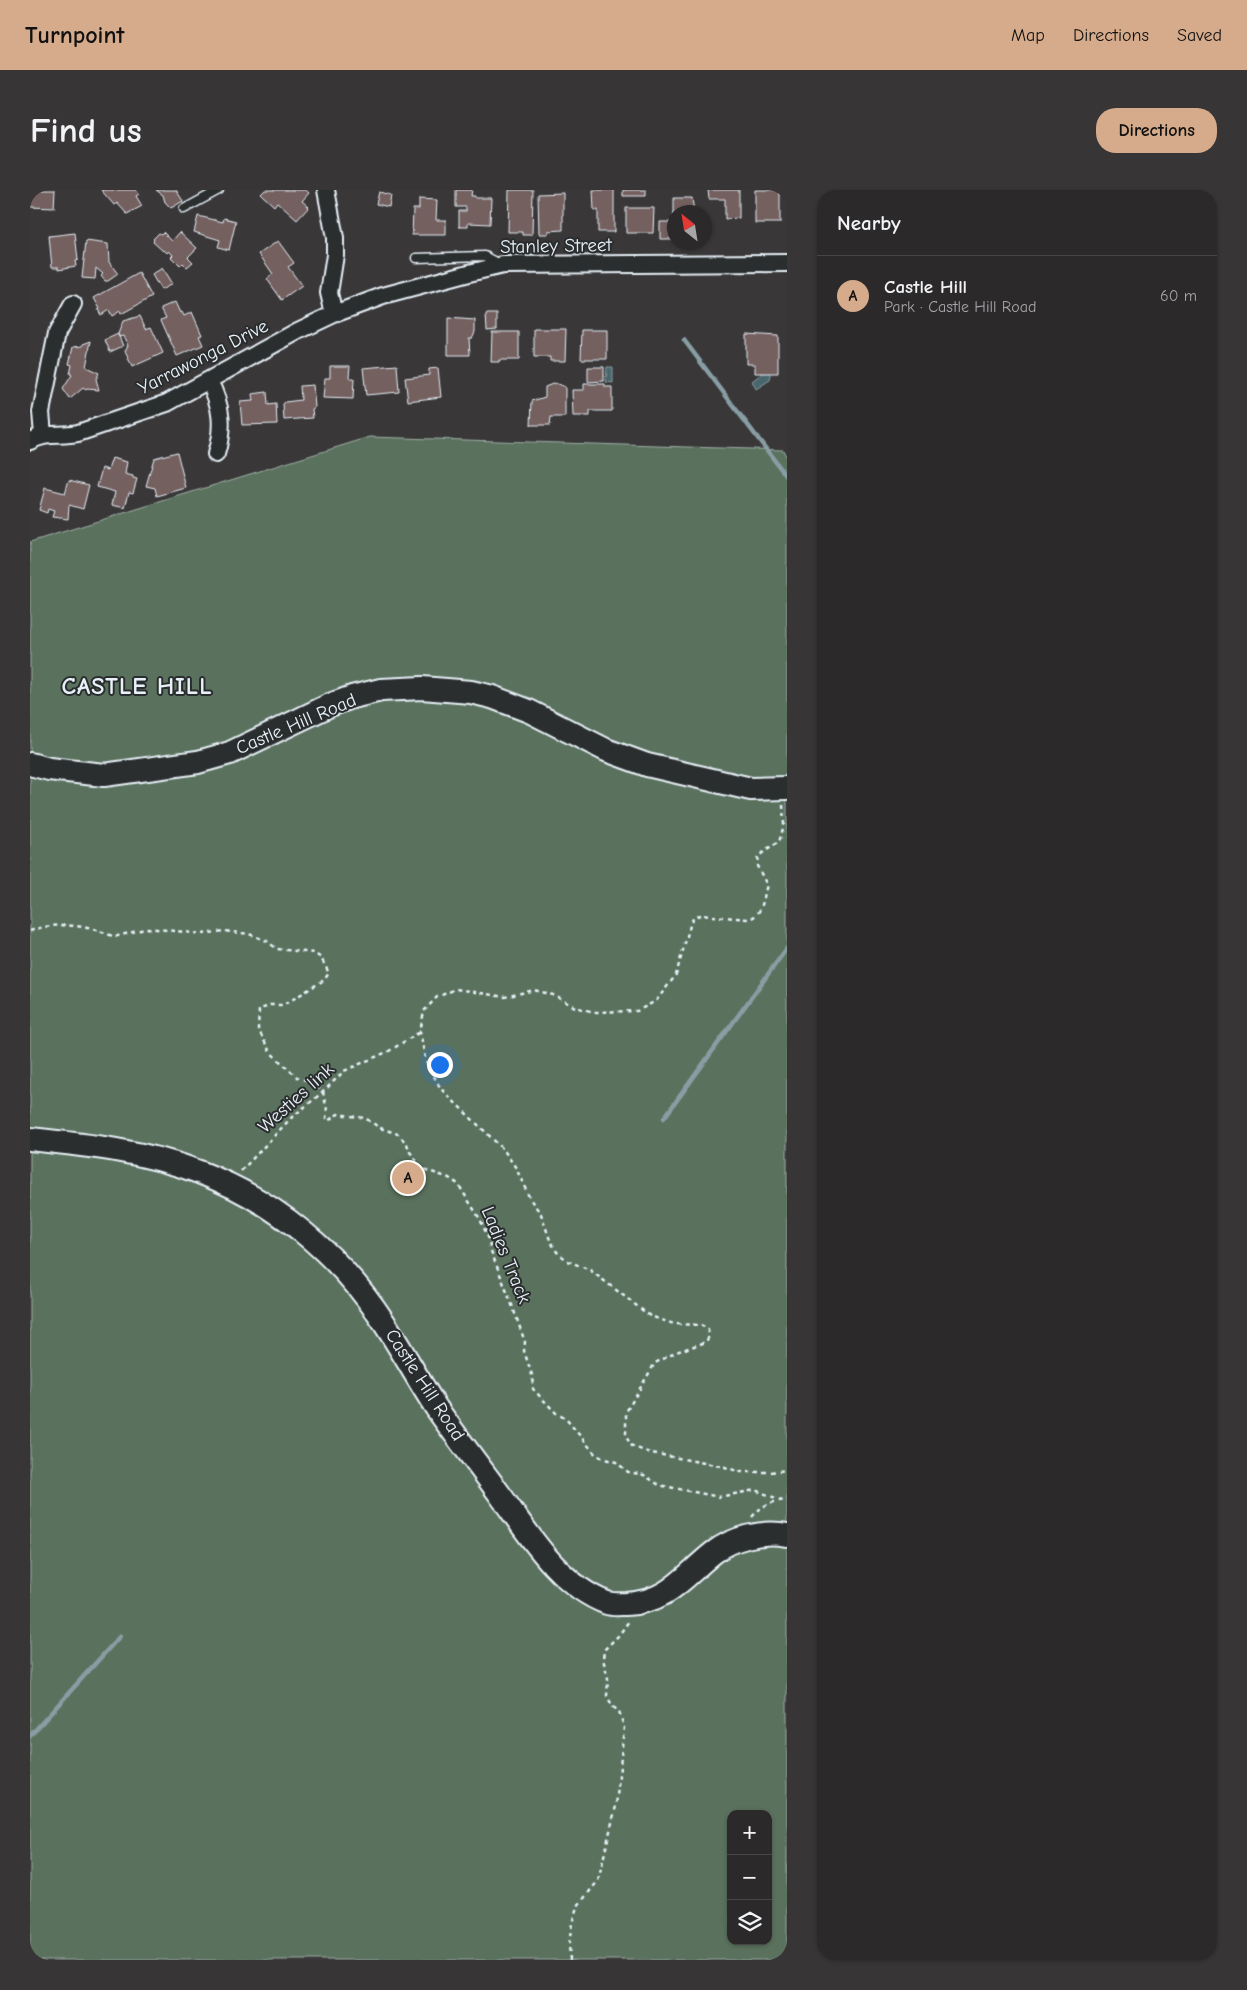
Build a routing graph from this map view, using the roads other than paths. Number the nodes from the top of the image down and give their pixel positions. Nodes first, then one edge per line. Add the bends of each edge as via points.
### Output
1 (219, 190) edge
2 (326, 190) edge
3 (184, 209) dead end
4 (416, 258) dead end
5 (787, 264) edge
6 (503, 265) junction
7 (73, 304) dead end
8 (334, 314) junction
9 (209, 381) junction
10 (37, 438) edge
11 (216, 454) dead end
12 (30, 764) edge
13 (784, 789) edge
14 (30, 1138) edge
15 (787, 1535) edge

1 - 3 lane
2 - 8 street via 334,238 335,255 329,293
4 - 6 lane via 485,256
5 - 6 street, Stanley Street
6 - 8 street, Stanley Street via 383,296
7 - 10 street via 57,333
8 - 9 street, Yarrawonga Drive
9 - 10 street, Yarrawonga Drive via 167,403 78,433
9 - 11 street via 222,418
12 - 13 main road, Castle Hill Road via 104,775 198,762 230,753 352,697 381,690 422,688 492,697 529,711 606,750 648,765 751,789
14 - 15 main road, Castle Hill Road via 103,1147 200,1172 267,1204 305,1234 343,1271 382,1320 438,1410 531,1537 564,1576 582,1591 610,1605 643,1603 674,1587 713,1552 734,1540 757,1534

